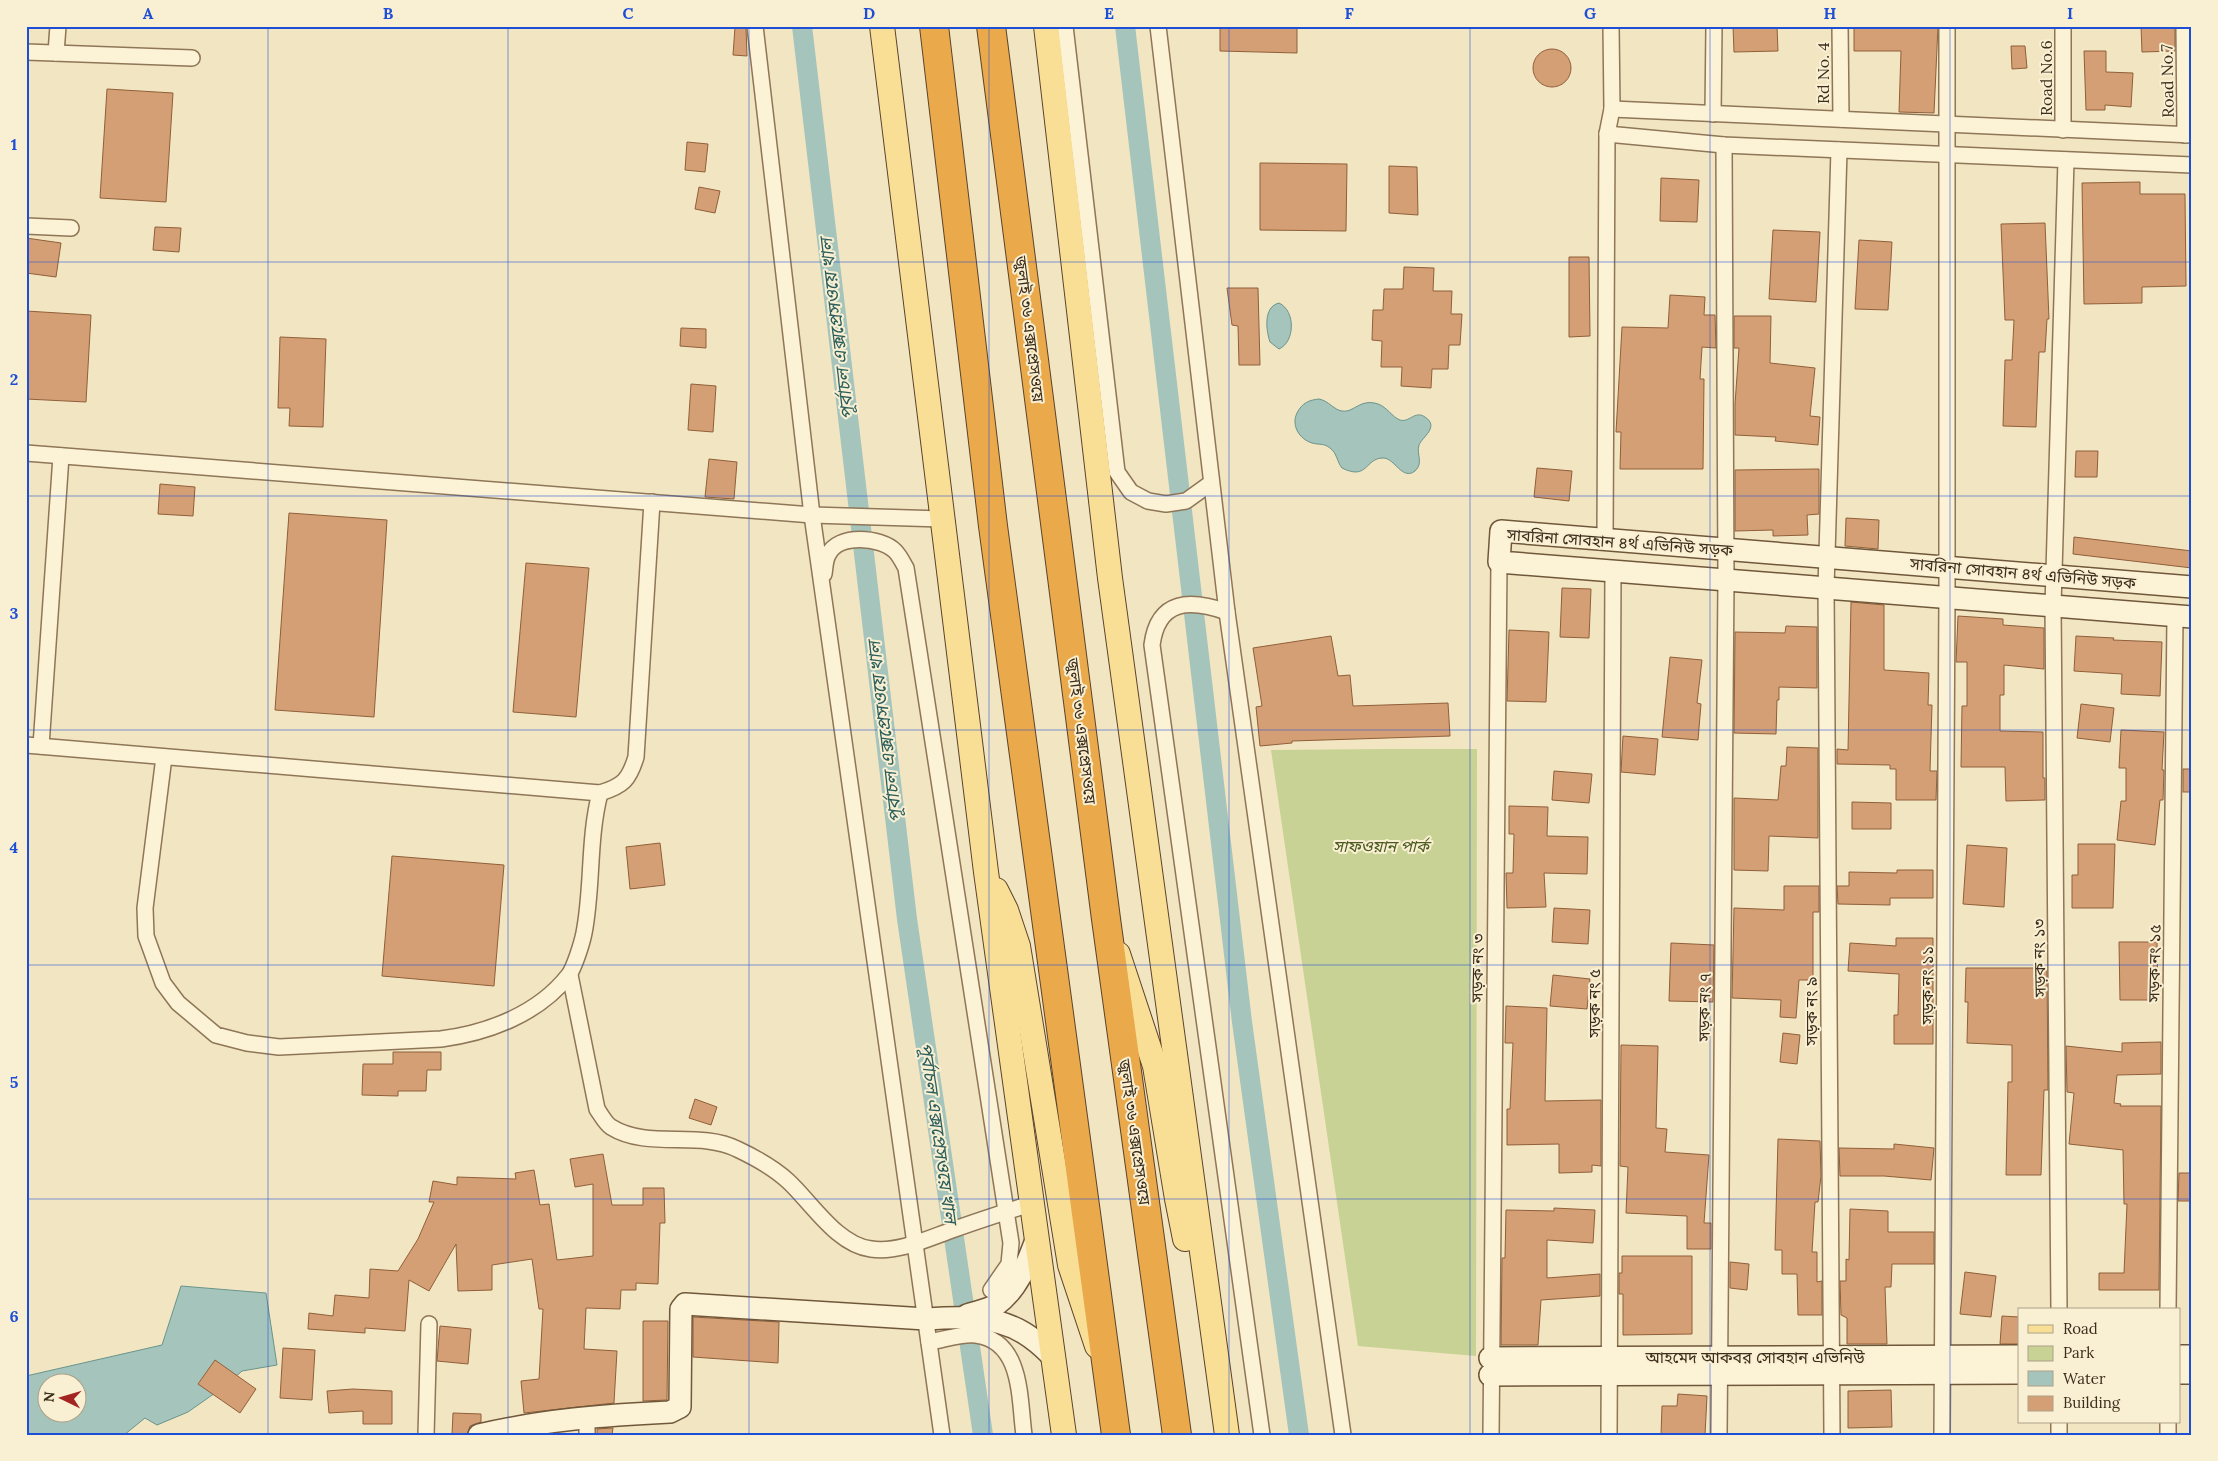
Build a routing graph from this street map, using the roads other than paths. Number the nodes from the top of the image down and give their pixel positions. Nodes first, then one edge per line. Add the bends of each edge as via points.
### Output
1 (58, 26) edge
2 (756, 26) edge
3 (882, 26) edge
4 (934, 26) edge
5 (991, 26) edge
6 (1046, 26) edge
7 (1065, 26) edge
8 (1158, 26) edge
9 (1611, 26) edge
10 (1714, 26) edge
11 (1840, 26) edge
12 (1947, 26) edge
13 (2063, 26) edge
14 (2184, 26) edge
15 (26, 52) edge
16 (56, 53) junction
17 (192, 58) dead end
18 (1612, 109) junction
19 (1713, 114) junction
20 (1840, 119) junction
21 (1947, 124) junction
22 (2063, 130) junction
23 (1607, 134) junction
24 (2188, 135) edge
25 (1724, 145) junction
26 (1839, 150) junction
27 (1947, 154) junction
28 (2066, 160) junction
29 (2192, 165) edge
30 (26, 226) edge
31 (71, 228) dead end
32 (26, 453) edge
33 (61, 456) junction
34 (1211, 483) junction
35 (652, 502) junction
36 (812, 515) junction
37 (942, 519) junction
38 (1610, 539) junction
39 (1726, 549) junction
40 (1827, 558) junction
41 (1499, 562) junction
42 (1947, 567) junction
43 (1613, 571) junction
44 (2054, 576) junction
45 (1726, 580) junction
46 (822, 584) junction
47 (2192, 587) edge
48 (1826, 588) junction
49 (1947, 598) junction
50 (2053, 606) junction
51 (1227, 612) junction
52 (2183, 617) edge
53 (33, 745) edge
54 (164, 757) junction
55 (600, 793) junction
56 (986, 872) junction
57 (1106, 919) junction
58 (570, 974) junction
59 (1030, 1204) junction
60 (1036, 1240) junction
61 (991, 1290) dead end
62 (2059, 1308) edge
63 (2168, 1308) edge
64 (962, 1317) junction
65 (926, 1319) junction
66 (1211, 1322) junction
67 (429, 1324) dead end
68 (929, 1342) junction
69 (1052, 1355) junction
70 (2018, 1356) edge
71 (1831, 1365) junction
72 (1942, 1365) junction
73 (1610, 1366) junction
74 (1719, 1366) junction
75 (1490, 1367) junction
76 (2018, 1373) edge
77 (1108, 1376) junction
78 (587, 1426) edge
79 (426, 1435) edge
80 (479, 1435) edge
81 (942, 1435) edge
82 (1024, 1435) edge
83 (1064, 1435) edge
84 (1116, 1435) edge
85 (1177, 1435) edge
86 (1227, 1435) edge
87 (1262, 1435) edge
88 (1343, 1435) edge
89 (1491, 1435) edge
90 (1609, 1435) edge
91 (1719, 1435) edge
92 (1832, 1435) edge
93 (1942, 1435) edge

1 - 16 street
2 - 36 street
3 - 37 main road
4 - 77 highway via 993,526
5 - 57 highway, জুলাই ৩৬ এক্সপ্রেসওয়ে
6 - 66 main road via 1110,578
7 - 34 street via 1117,472 1131,492 1148,501 1166,504 1186,501
8 - 34 street
9 - 18 street
10 - 19 street
11 - 20 street, Rd No. 4
12 - 21 street, সড়ক নং ১১
13 - 22 street, Road No.6
14 - 24 street, Road No.7
15 - 16 street
16 - 17 street
18 - 19 street
18 - 23 street
19 - 20 street
20 - 21 street
21 - 22 street
21 - 27 street, সড়ক নং ১১
22 - 24 street
23 - 25 street
23 - 38 street
25 - 26 street
25 - 39 street, সড়ক নং ৭
26 - 27 street
26 - 40 street, সড়ক নং ৯
27 - 28 street
27 - 42 street, সড়ক নং ১১
28 - 29 street
28 - 44 street, সড়ক নং ১৩
30 - 31 street
32 - 33 street
33 - 35 street
33 - 53 street
34 - 51 street
35 - 36 street
35 - 55 street via 636,757 631,775 617,788
36 - 37 street
36 - 46 street
37 - 56 main road
38 - 39 street, সাবরিনা সোবহান ৪র্থ এভিনিউ সড়ক
38 - 41 street, সাবরিনা সোবহান ৪র্থ এভিনিউ সড়ক via 1501,531
38 - 43 street
39 - 40 street, সাবরিনা সোবহান ৪র্থ এভিনিউ সড়ক
39 - 45 street, সড়ক নং ৭
40 - 42 street, সাবরিনা সোবহান ৪র্থ এভিনিউ সড়ক
40 - 48 street, সড়ক নং ৯
41 - 43 street, সাবরিনা সোবহান ৪র্থ এভিনিউ সড়ক
41 - 75 street, সড়ক নং ৩
42 - 44 street, সাবরিনা সোবহান ৪র্থ এভিনিউ সড়ক
42 - 49 street, সড়ক নং ১১
43 - 45 street, সাবরিনা সোবহান ৪র্থ এভিনিউ সড়ক
43 - 73 street, সড়ক নং ৫
44 - 47 street, সাবরিনা সোবহান ৪র্থ এভিনিউ সড়ক
44 - 50 street, সড়ক নং ১৩
45 - 48 street, সাবরিনা সোবহান ৪র্থ এভিনিউ সড়ক
45 - 74 street, সড়ক নং ৭
46 - 61 street via 828,554 847,540 866,539 882,544 895,551 906,568 1011,1243 1009,1264
46 - 65 street
48 - 49 street, সাবরিনা সোবহান ৪র্থ এভিনিউ সড়ক
48 - 71 street, সড়ক নং ৯
49 - 50 street, সাবরিনা সোবহান ৪র্থ এভিনিউ সড়ক
49 - 72 street, সড়ক নং ১১
50 - 52 street, সাবরিনা সোবহান ৪র্থ এভিনিউ সড়ক
50 - 62 street, সড়ক নং ১৩
51 - 87 street via 1208,605 1182,604 1165,612 1154,629 1152,645
51 - 88 street
52 - 63 street, সড়ক নং ১৫
53 - 54 street
54 - 55 street
54 - 58 street via 145,908 146,936 163,983 178,1003 216,1035 278,1046 464,1036 496,1026 522,1013 540,1002
55 - 58 street via 594,815 584,935
56 - 59 main road
56 - 77 main road via 1006,910 1018,946 1070,1266
57 - 66 main road via 1155,1066 1194,1279
57 - 85 highway, জুলাই ৩৬ এক্সপ্রেসওয়ে
58 - 59 street via 597,1110 610,1126 629,1135 705,1141 735,1147 787,1180 823,1219 848,1240 870,1249 892,1249 915,1243
59 - 60 main road
60 - 64 street via 1015,1286 995,1306
60 - 69 main road
64 - 65 street
64 - 69 street via 995,1321 1023,1332
65 - 68 street
65 - 78 street via 685,1304 681,1309 680,1407 670,1412
66 - 86 main road
67 - 79 street
68 - 81 street
68 - 82 street via 975,1335 994,1340 1008,1353 1015,1370
69 - 83 main road
70 - 72 street, আহমেদ আকবর সোবহান এভিনিউ
71 - 72 street, আহমেদ আকবর সোবহান এভিনিউ
71 - 74 street, আহমেদ আকবর সোবহান এভিনিউ
71 - 92 street, সড়ক নং ৯
72 - 76 street, আহমেদ আকবর সোবহান এভিনিউ
72 - 93 street, সড়ক নং ১১
73 - 74 street, আহমেদ আকবর সোবহান এভিনিউ
73 - 75 street, আহমেদ আকবর সোবহান এভিনিউ
73 - 90 street, সড়ক নং ৫
74 - 91 street, সড়ক নং ৭
75 - 89 street, সড়ক নং ৩
77 - 84 highway
78 - 80 street via 538,1423

